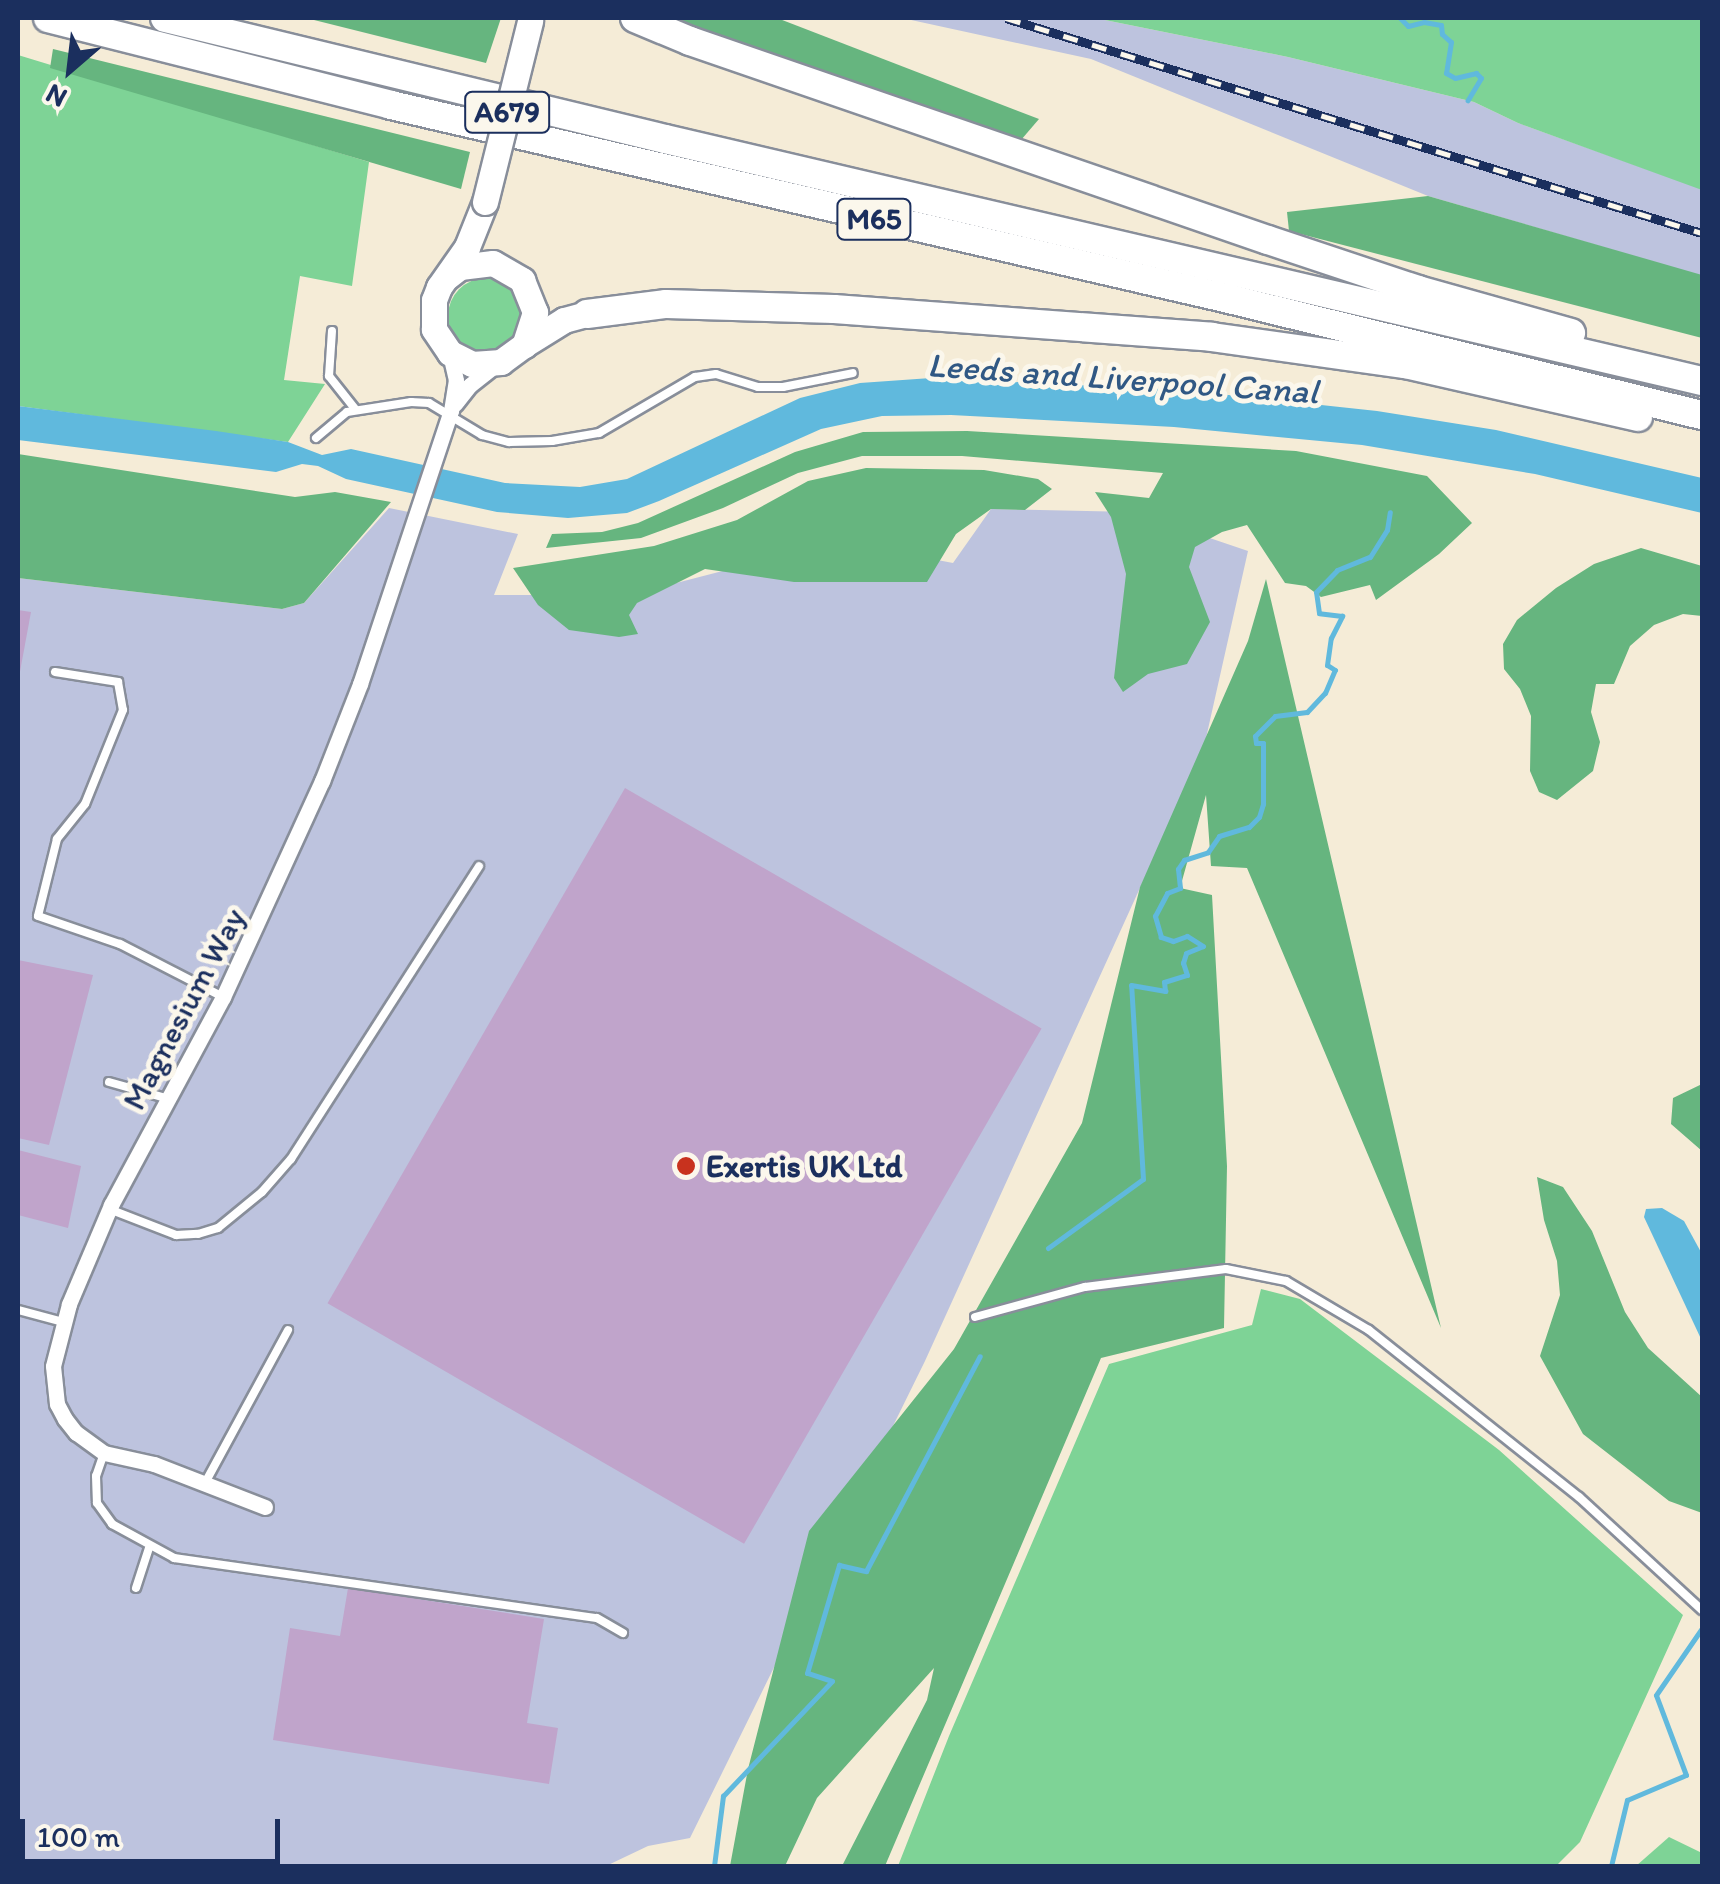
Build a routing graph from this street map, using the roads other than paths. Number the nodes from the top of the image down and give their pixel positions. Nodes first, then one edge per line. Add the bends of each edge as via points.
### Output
1 (48, 18) edge
2 (166, 18) edge
3 (636, 18) edge
4 (531, 20) edge
5 (485, 202) junction
6 (509, 268) junction
7 (447, 277) junction
8 (586, 314) joint
9 (332, 331) dead end
10 (524, 345) junction
11 (450, 353) junction
12 (501, 362) junction
13 (1702, 366) edge
14 (853, 373) dead end
15 (1702, 381) edge
16 (356, 410) junction
17 (449, 414) junction
18 (1702, 414) edge
19 (1702, 432) edge
20 (316, 438) dead end
21 (55, 672) dead end
22 (479, 866) dead end
23 (223, 997) junction
24 (109, 1082) dead end
25 (169, 1098) junction
26 (109, 1210) junction
27 (18, 1310) edge
28 (975, 1317) dead end
29 (63, 1322) junction
30 (288, 1330) dead end
31 (104, 1453) junction
32 (204, 1483) junction
33 (265, 1507) dead end
34 (149, 1548) junction
35 (136, 1588) dead end
36 (1702, 1610) edge
37 (623, 1634) dead end

1 - 18 highway, M65
2 - 15 highway, M65
3 - 13 highway via 1418,290
4 - 5 highway, A679, bridge
5 - 6 highway via 490,234
5 - 7 highway, A679
6 - 7 highway via 476,262
6 - 10 highway via 532,295 533,330
7 - 11 highway, A679 via 432,313
8 - 10 highway
8 - 19 highway via 666,304 834,308 1212,337 1405,364
9 - 16 lane via 328,376
10 - 12 highway
11 - 12 highway via 472,364
11 - 17 street, Magnesium Way via 456,380
12 - 17 street, Magnesium Way via 470,384
14 - 17 lane via 783,387 716,374 696,377 598,434 552,441 482,435
16 - 17 lane via 429,403
16 - 20 lane
17 - 23 street, Magnesium Way via 360,684
21 - 23 lane via 118,682 123,710 85,804 57,839 38,916 120,944
22 - 26 lane via 290,1159 262,1192 218,1228 198,1234 176,1235
23 - 25 street, Magnesium Way
24 - 25 lane
25 - 26 street, Magnesium Way
26 - 29 street, Magnesium Way
27 - 29 lane
28 - 36 lane via 1085,1287 1226,1269 1286,1281 1369,1330 1578,1498
29 - 31 street, Magnesium Way via 53,1366 58,1404 76,1433
30 - 32 lane
31 - 32 street
31 - 34 lane via 97,1503 112,1524
32 - 33 street
34 - 35 lane
34 - 37 lane via 212,1566 597,1618

